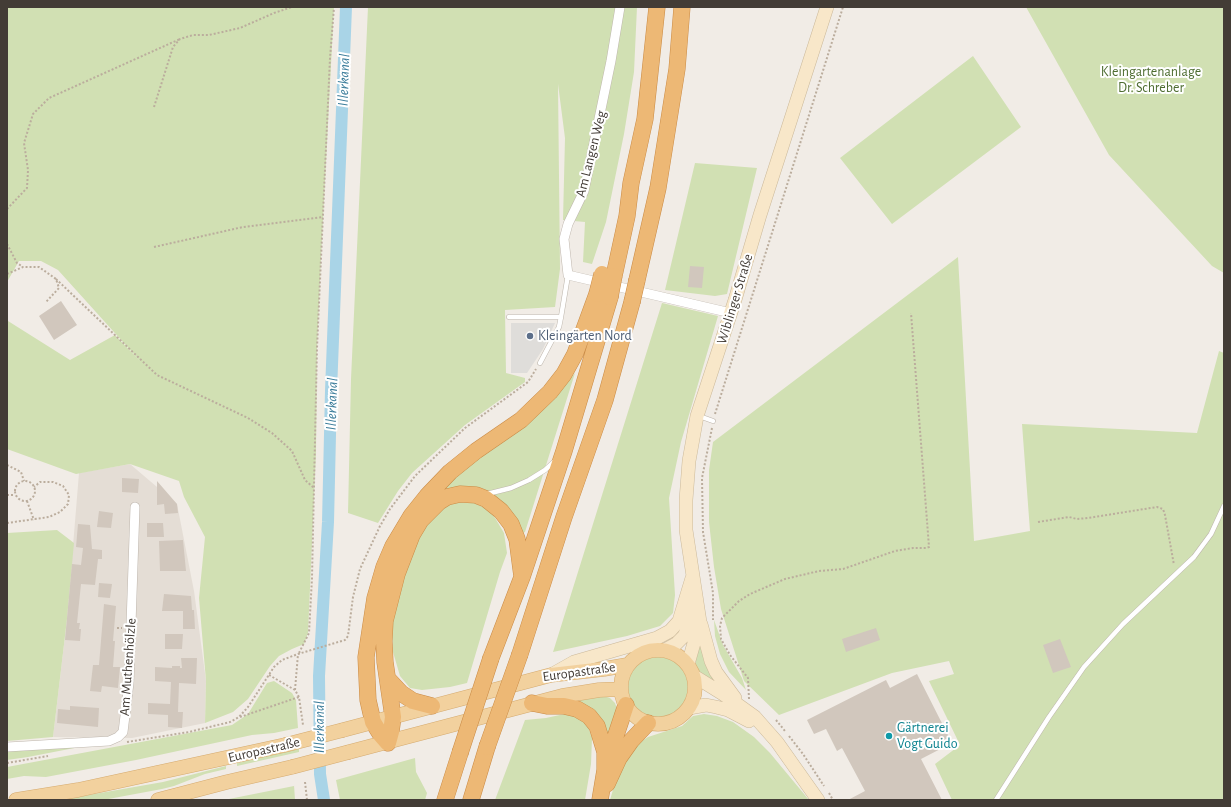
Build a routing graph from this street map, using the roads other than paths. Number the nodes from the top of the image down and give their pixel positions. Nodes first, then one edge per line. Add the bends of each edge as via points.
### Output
1 (620, 7) edge
2 (657, 7) edge
3 (682, 7) edge
4 (827, 7) edge
5 (568, 275) junction
6 (603, 296) junction
7 (731, 313) junction
8 (561, 317) junction
9 (509, 318) dead end
10 (540, 363) dead end
11 (697, 416) junction
12 (713, 421) road end
13 (564, 451) junction
14 (476, 495) junction
15 (1224, 506) edge
16 (135, 507) dead end
17 (693, 574) junction
18 (522, 577) junction
19 (697, 598) junction
20 (706, 623) junction
21 (665, 650) junction
22 (627, 665) junction
23 (691, 670) junction
24 (551, 675) junction
25 (388, 679) junction
26 (621, 690) junction
27 (747, 703) junction
28 (532, 704) junction
29 (626, 705) junction
30 (432, 706) junction
31 (689, 708) junction
32 (393, 717) junction
33 (373, 722) junction
34 (648, 723) junction
35 (765, 729) junction
36 (388, 743) junction
37 (7, 747) edge
38 (604, 770) junction
39 (16, 800) edge
40 (158, 800) edge
41 (445, 800) edge
42 (471, 800) edge
43 (600, 800) edge
44 (818, 800) edge
45 (996, 800) edge

1 - 5 street, Am Langen Weg via 584,191 568,224 564,239
2 - 6 highway, bridge via 645,119 631,183 627,216
3 - 42 highway, bridge via 677,69 658,188 632,302 605,400
4 - 7 main road, Wiblinger Straße
5 - 7 street
5 - 8 lane
6 - 13 highway
6 - 33 highway via 564,374 550,392 521,420 450,472 411,516 393,546 375,598 366,657
7 - 11 main road, Wiblinger Straße
8 - 9 lane
8 - 10 lane via 559,327
11 - 12 lane
11 - 17 main road, Wiblinger Straße via 689,461 686,500 686,530
13 - 14 lane via 545,470 529,480 511,488
13 - 18 highway
14 - 18 highway via 492,503 511,524 517,539
14 - 25 highway via 460,494 439,502 421,520 412,535 397,574 385,621
15 - 45 lane via 1211,534 1194,557 1123,624 1084,667
16 - 37 street, Am Muthenhölzle via 129,683 123,732 109,741
17 - 19 main road, Wiblinger Straße
17 - 24 main road via 679,621 670,631 657,638 574,662
18 - 41 highway, bridge via 491,658
19 - 20 main road, Wiblinger Straße
19 - 21 main road, Wiblinger Straße via 684,636
20 - 23 main road, Wiblinger Straße
20 - 27 main road via 707,650 716,672
21 - 22 main road via 654,649 644,652
21 - 23 main road via 678,655
22 - 24 main road, Europastraße
22 - 26 main road via 621,681
23 - 27 main road
23 - 31 main road via 696,688
24 - 30 main road, Europastraße
25 - 30 highway via 401,693 414,701
25 - 32 highway
26 - 28 main road, Europastraße via 592,691
26 - 29 main road
27 - 35 main road
28 - 36 main road, Europastraße
28 - 38 highway via 564,706 577,709 589,716 597,726 605,752
29 - 34 main road via 639,719
29 - 38 highway
30 - 32 main road, Europastraße
31 - 34 main road via 675,720
31 - 35 main road via 706,705 728,710
32 - 33 main road, Europastraße
32 - 36 highway
33 - 36 highway
33 - 39 main road, Europastraße, bridge via 285,745 78,790
34 - 43 highway via 619,758
35 - 44 main road
36 - 40 main road, Europastraße, bridge
38 - 43 highway

